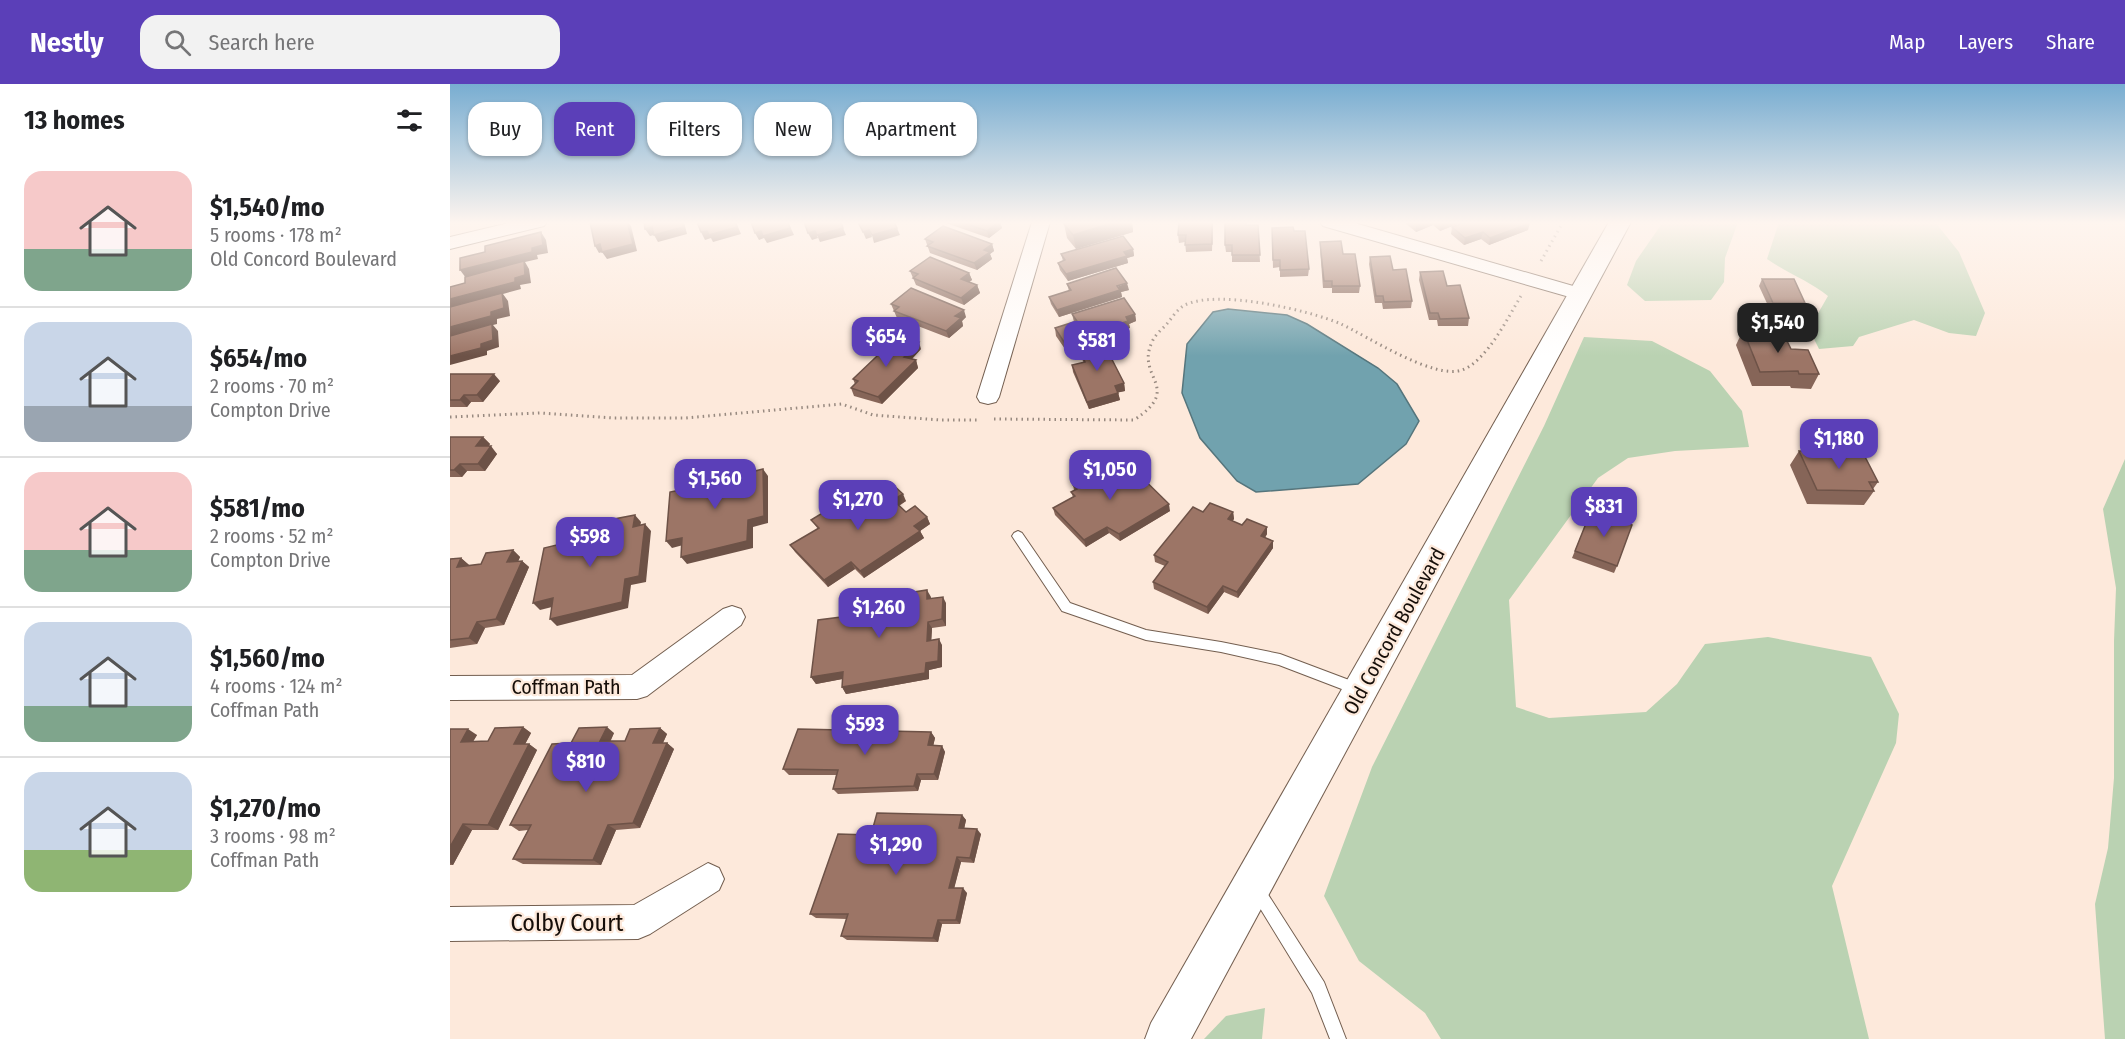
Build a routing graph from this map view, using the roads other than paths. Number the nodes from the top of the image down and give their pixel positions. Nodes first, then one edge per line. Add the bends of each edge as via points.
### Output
1 (1028, 267) edge
2 (1484, 267) edge
3 (1595, 267) edge
4 (1580, 294) junction
5 (988, 397) dead end
6 (1018, 536) dead end
7 (732, 617) dead end
8 (450, 688) edge
9 (1361, 690) junction
10 (708, 879) dead end
11 (1253, 884) junction
12 (450, 924) edge
13 (1167, 1039) edge
14 (1338, 1039) edge

1 - 5 street
2 - 4 street
3 - 4 street, Old Concord Boulevard
4 - 9 street, Old Concord Boulevard
6 - 9 lane via 1066,607 1146,635 1280,660
7 - 8 street, Coffman Path via 637,687
9 - 11 street, Old Concord Boulevard
10 - 12 street, Colby Court via 638,922
11 - 13 street, Old Concord Boulevard
11 - 14 lane via 1318,988

